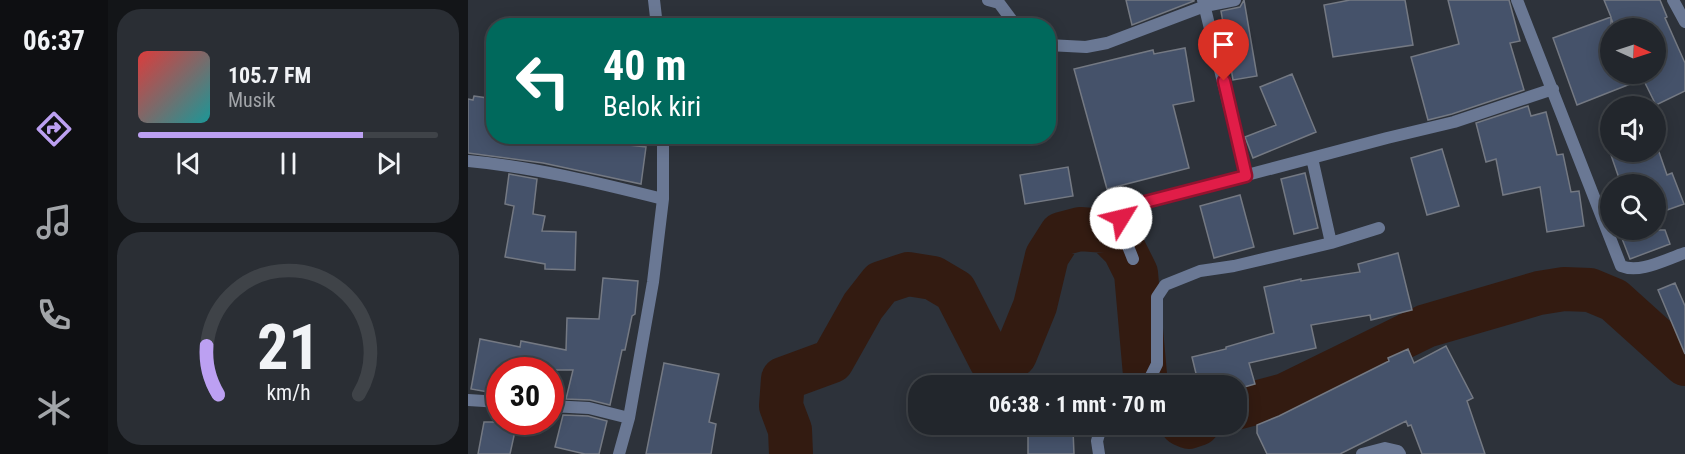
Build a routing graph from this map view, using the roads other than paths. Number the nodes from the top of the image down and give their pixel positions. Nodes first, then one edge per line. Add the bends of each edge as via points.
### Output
1 (654, 0) edge
2 (988, 0) edge
3 (1235, 0) edge
4 (1517, 0) edge
5 (1673, 0) edge
6 (1204, 3) edge
7 (656, 18) edge
8 (1010, 18) edge
9 (1685, 22) edge
10 (1056, 45) edge
11 (1553, 89) junction
12 (663, 144) edge
13 (1312, 158) junction
14 (468, 161) edge
15 (1246, 176) junction
16 (663, 200) junction
17 (1379, 228) dead end
18 (1331, 243) junction
19 (1685, 253) edge
20 (1133, 259) dead end
21 (1152, 375) edge
22 (468, 400) edge
23 (486, 401) edge
24 (564, 407) edge
25 (629, 418) junction
26 (1099, 435) edge
27 (619, 454) edge
28 (1099, 454) edge
29 (1362, 454) edge
30 (1400, 454) edge

1 - 7 street
2 - 8 street via 999,3
3 - 6 street
4 - 11 street
5 - 9 street
6 - 10 street via 1107,43
6 - 15 street
11 - 13 street via 1454,122
11 - 19 street via 1621,266 1630,270 1640,268
12 - 16 street
13 - 15 street
13 - 18 street
14 - 16 street via 551,173
15 - 20 street via 1125,208 1122,225
16 - 25 street
17 - 18 street
18 - 21 street via 1200,271 1165,285 1157,297 1157,364
22 - 23 street
24 - 25 street via 589,408
25 - 27 street
26 - 28 street
29 - 30 street via 1385,448

